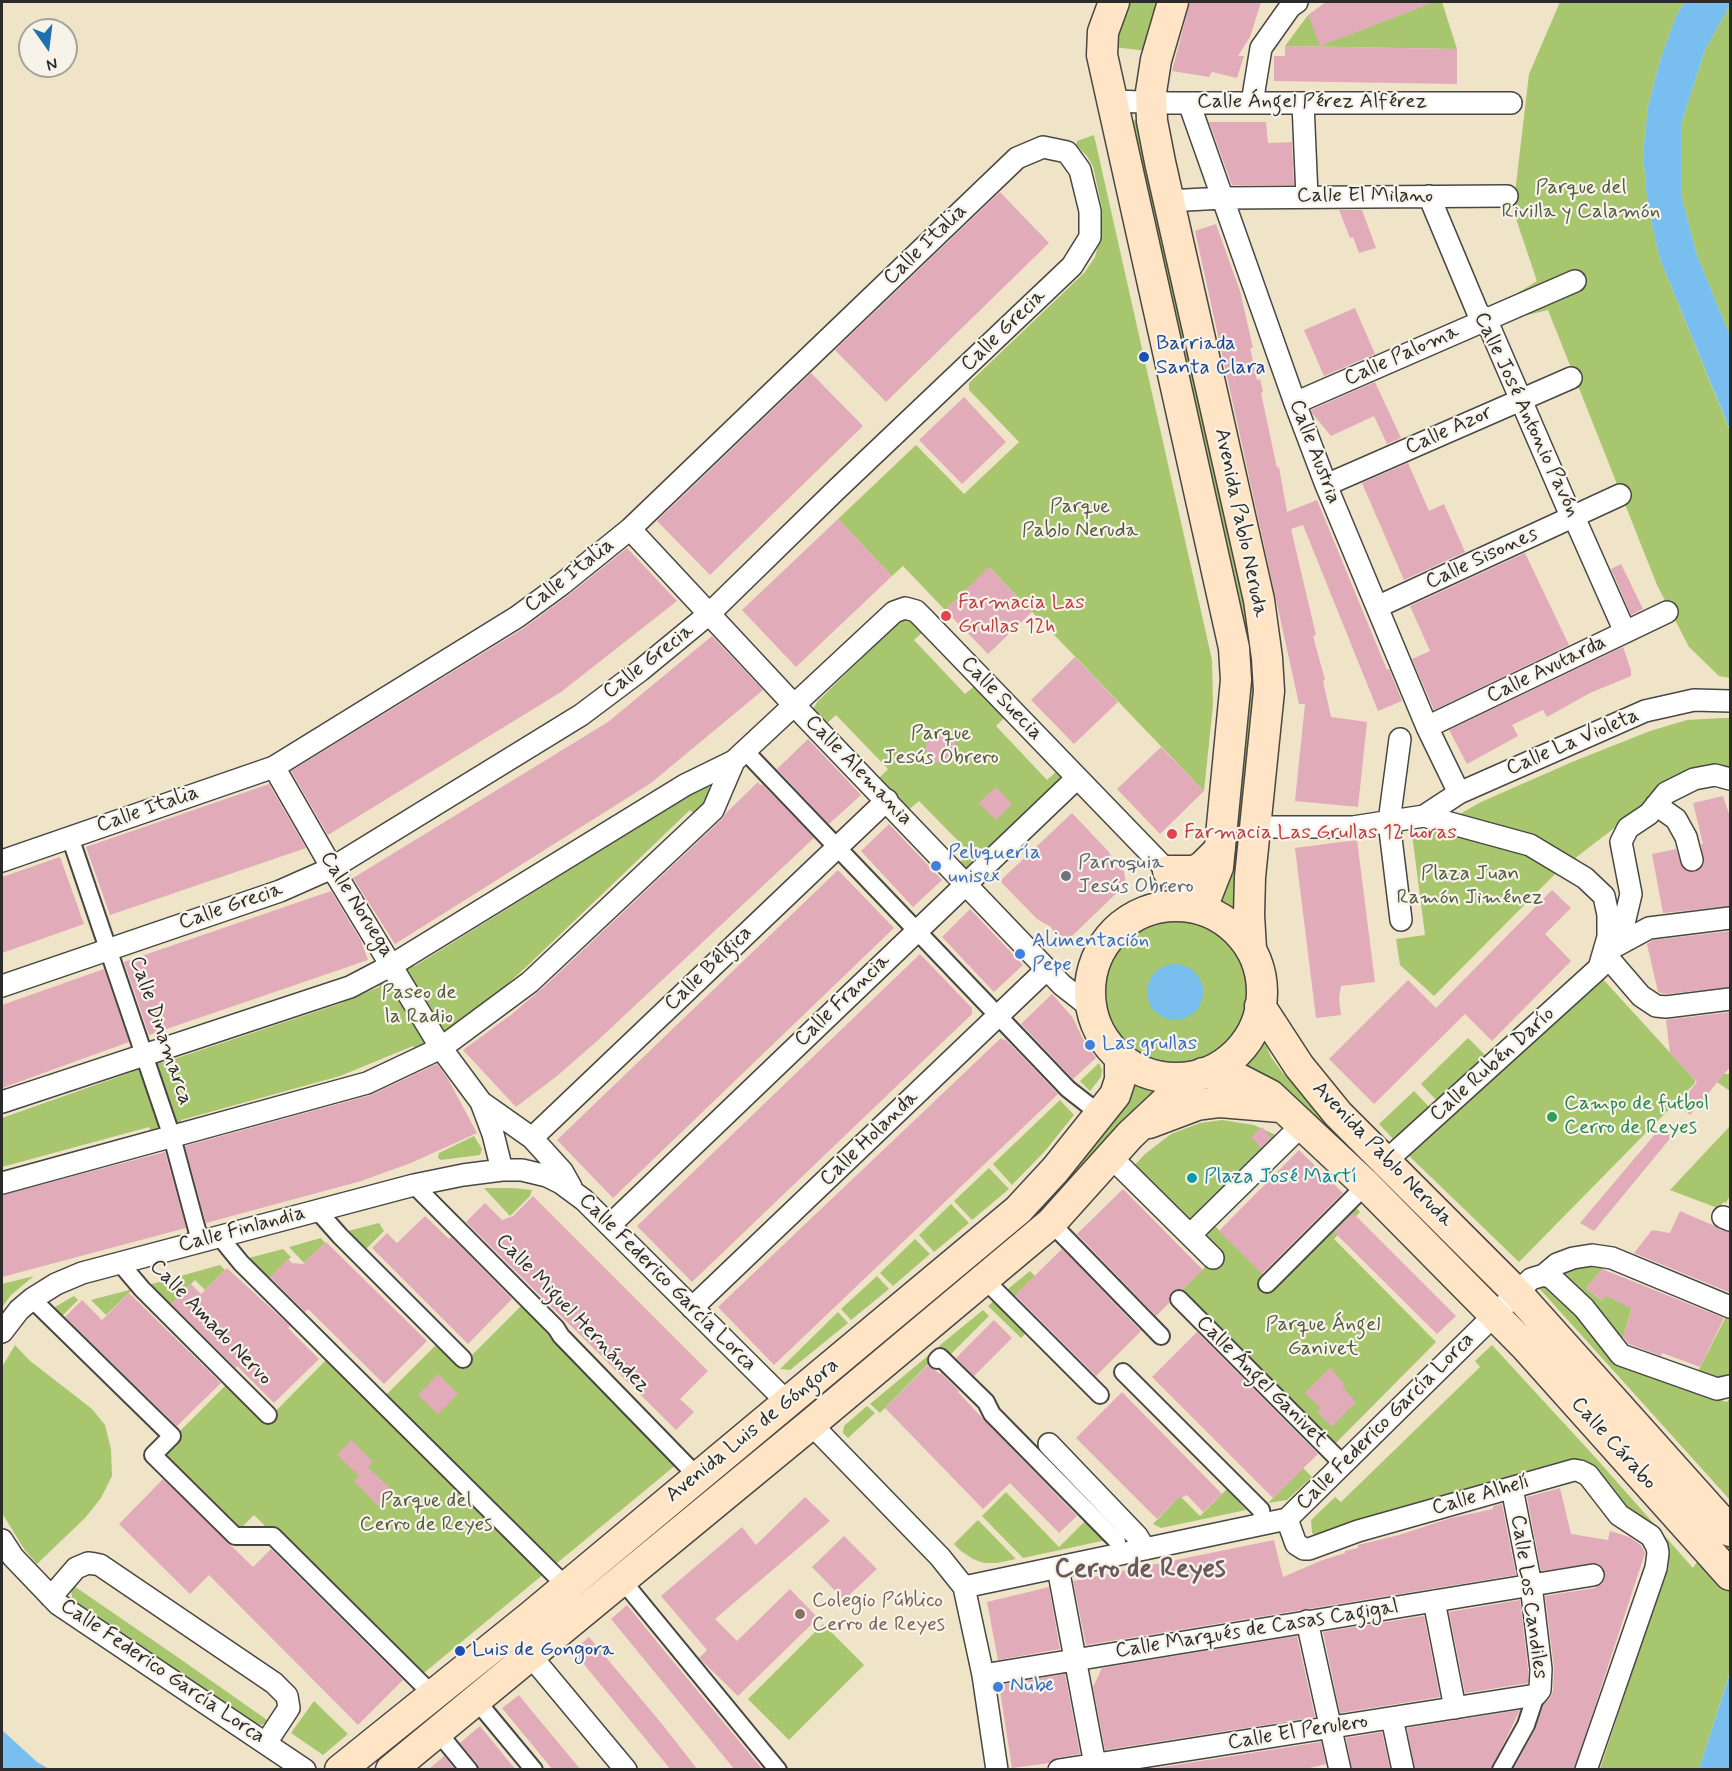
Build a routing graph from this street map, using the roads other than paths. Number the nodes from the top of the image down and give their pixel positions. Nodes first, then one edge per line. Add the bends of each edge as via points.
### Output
1 (1114, 2) edge
2 (1173, 2) edge
3 (1298, 2) edge
4 (1113, 101) junction
5 (1152, 103) junction
6 (1189, 103) junction
7 (1252, 103) junction
8 (1303, 103) junction
9 (1511, 103) dead end
10 (1043, 147) joint
11 (1429, 196) junction
12 (1507, 196) dead end
13 (1307, 197) junction
14 (1223, 198) junction
15 (1168, 201) junction
16 (1575, 281) dead end
17 (1486, 319) junction
18 (1571, 378) dead end
19 (1521, 400) junction
20 (1295, 403) junction
21 (1326, 484) junction
22 (1620, 495) dead end
23 (1572, 517) junction
24 (630, 529) junction
25 (1377, 607) junction
26 (1667, 612) dead end
27 (709, 614) junction
28 (1624, 632) junction
29 (1731, 701) edge
30 (794, 705) junction
31 (1427, 727) junction
32 (1400, 739) dead end
33 (739, 756) junction
34 (274, 767) junction
35 (700, 777) junction
36 (1077, 778) junction
37 (1731, 779) edge
38 (1458, 793) junction
39 (720, 795) junction
40 (887, 800) junction
41 (1656, 805) junction
42 (1424, 816) junction
43 (1389, 822) junction
44 (1255, 827) junction
45 (70, 837) junction
46 (837, 847) junction
47 (1220, 849) junction
48 (1692, 860) dead end
49 (2, 861) edge
50 (332, 868) junction
51 (1168, 872) junction
52 (967, 883) junction
53 (1193, 908) junction
54 (1731, 918) edge
55 (1401, 920) dead end
56 (917, 931) junction
57 (109, 949) junction
58 (1251, 949) junction
59 (1601, 961) junction
60 (392, 965) junction
61 (1047, 969) junction
62 (2, 986) edge
63 (1731, 999) edge
64 (1260, 1006) junction
65 (1090, 1007) junction
66 (999, 1016) junction
67 (441, 1048) junction
68 (145, 1054) junction
69 (1120, 1057) junction
70 (1198, 1075) junction
71 (481, 1101) junction
72 (2, 1102) edge
73 (1285, 1109) junction
74 (1100, 1114) junction
75 (1137, 1128) junction
76 (172, 1137) junction
77 (532, 1138) junction
78 (1111, 1157) junction
79 (1386, 1161) junction
80 (502, 1170) junction
81 (2, 1183) edge
82 (414, 1185) junction
83 (1366, 1185) junction
84 (574, 1191) junction
85 (317, 1210) junction
86 (1051, 1223) junction
87 (610, 1225) junction
88 (1190, 1235) junction
89 (209, 1238) junction
90 (1213, 1258) dead end
91 (120, 1263) junction
92 (1544, 1275) junction
93 (984, 1279) junction
94 (1268, 1284) dead end
95 (1517, 1293) junction
96 (32, 1299) junction
97 (1179, 1299) dead end
98 (1731, 1307) edge
99 (693, 1308) junction
100 (1495, 1315) junction
101 (2, 1332) edge
102 (1161, 1336) dead end
103 (932, 1355) dead end
104 (463, 1359) dead end
105 (1123, 1372) dead end
106 (1731, 1386) edge
107 (1100, 1395) dead end
108 (788, 1403) junction
109 (268, 1414) dead end
110 (811, 1424) junction
111 (1049, 1444) dead end
112 (1343, 1464) junction
113 (697, 1476) junction
114 (1512, 1488) junction
115 (1287, 1519) junction
116 (1263, 1524) junction
117 (1731, 1531) edge
118 (2, 1540) edge
119 (1117, 1541) dead end
120 (1145, 1549) junction
121 (1058, 1568) junction
122 (1593, 1575) dead end
123 (1731, 1575) edge
124 (622, 1580) junction
125 (1531, 1585) junction
126 (566, 1586) junction
127 (964, 1587) junction
128 (51, 1597) junction
129 (1434, 1601) junction
130 (1307, 1621) junction
131 (530, 1655) junction
132 (1075, 1659) junction
133 (983, 1675) junction
134 (433, 1695) junction
135 (1536, 1695) junction
136 (476, 1700) junction
137 (1455, 1708) junction
138 (1392, 1718) junction
139 (1331, 1728) junction
140 (437, 1731) junction
141 (266, 1743) junction
142 (1095, 1767) edge
143 (306, 1770) edge
144 (340, 1770) edge
145 (391, 1770) edge
146 (469, 1770) edge
147 (534, 1770) edge
148 (626, 1770) edge
149 (778, 1770) edge
150 (997, 1770) edge
151 (1059, 1770) edge
152 (1340, 1770) edge
153 (1403, 1770) edge
154 (1501, 1770) edge
155 (1586, 1770) edge

1 - 4 main road, Avenida Pablo Neruda via 1103,32 1102,55
2 - 5 main road, Avenida Pablo Neruda via 1156,60
3 - 7 street via 1290,7 1262,48
4 - 5 street, Calle Ángel Pérez Alférez
4 - 47 main road, Avenida Pablo Neruda via 1234,648 1236,680
5 - 6 street, Calle Ángel Pérez Alférez
5 - 15 main road, Avenida Pablo Neruda
6 - 7 street, Calle Ángel Pérez Alférez
6 - 14 street, Calle Austria
7 - 8 street, Calle Ángel Pérez Alférez
8 - 9 street, Calle Ángel Pérez Alférez
8 - 13 street
10 - 24 street, Calle Italia via 1017,158
10 - 27 street, Calle Grecia via 1067,152 1080,170 1087,193 1090,237 1072,266
11 - 12 street, Calle El Milano
11 - 13 street, Calle El Milano
11 - 17 street, Calle José Antonio Pavón via 1478,313
13 - 14 street, Calle El Milano
14 - 15 street, Calle El Milano
14 - 20 street, Calle Austria
15 - 44 main road, Avenida Pablo Neruda via 1258,600 1267,657 1269,691
16 - 17 street, Calle Paloma
17 - 19 street, Calle José Antonio Pavón
17 - 20 street, Calle Paloma
18 - 19 street, Calle Azor
19 - 21 street, Calle Azor
19 - 23 street, Calle José Antonio Pavón
20 - 21 street, Calle Austria
21 - 25 street, Calle Austria
22 - 23 street, Calle Sisones
23 - 25 street, Calle Sisones
23 - 28 street, Calle José Antonio Pavón
24 - 27 street, Calle Alemania
24 - 34 street, Calle Italia via 517,617
25 - 31 street, Calle Austria
26 - 28 street, Calle Avutarda
27 - 30 street, Calle Alemania
27 - 50 street, Calle Grecia via 581,715
28 - 31 street, Calle Avutarda
29 - 38 street, Calle La Violeta via 1694,700 1645,711
30 - 33 street
30 - 36 street, Calle Suecia via 894,612 911,609
30 - 40 street, Calle Alemania
31 - 38 street, Calle Austria
32 - 43 street
33 - 35 street
33 - 39 street
33 - 46 street
34 - 45 street, Calle Italia
34 - 50 street, Calle Noruega
35 - 39 street via 710,778
35 - 60 street
36 - 51 street, Calle Suecia
36 - 52 street, Calle Francia
37 - 41 street via 1715,775 1694,779 1666,793
38 - 42 street, Calle La Violeta
39 - 67 street via 713,810 530,981
40 - 46 street, Calle Bélgica
40 - 52 street, Calle Alemania
41 - 48 street via 1676,819
41 - 59 street via 1628,828 1621,842 1631,894 1622,932
42 - 43 street
42 - 59 street via 1530,845 1585,878 1604,896 1608,915 1608,938
43 - 44 street via 1353,827
43 - 55 street
44 - 58 main road, Avenida Pablo Neruda via 1249,915
45 - 49 street, Calle Italia
45 - 57 street, Calle Dinamarca
46 - 56 street
46 - 77 street, Calle Bélgica
47 - 51 main road via 1195,871
47 - 53 main road, Avenida Pablo Neruda via 1213,882
50 - 57 street, Calle Grecia via 280,891
50 - 60 street, Calle Noruega
51 - 53 street, Calle Suecia via 1183,887
52 - 56 street, Calle Francia
52 - 61 street, Calle Alemania
53 - 58 main road via 1214,914 1237,931
53 - 65 main road via 1155,908 1130,918 1108,938 1094,964
54 - 59 street via 1649,928
56 - 66 street
56 - 87 street, Calle Francia
57 - 62 street, Calle Grecia
57 - 68 street, Calle Dinamarca
58 - 64 main road via 1261,982
59 - 63 street via 1656,1006
59 - 79 street, Calle Rubén Darío
60 - 67 street, Calle Noruega
60 - 68 street via 350,987
61 - 65 street, Calle Alemania
61 - 66 street, Calle Holanda
64 - 70 main road via 1245,1043 1217,1067
64 - 79 main road, Avenida Pablo Neruda via 1311,1081
65 - 69 main road via 1101,1035
66 - 74 street via 1068,1089
66 - 99 street, Calle Holanda
67 - 71 street, Calle Noruega
67 - 76 street via 367,1083
68 - 72 street
68 - 76 street, Calle Dinamarca
69 - 70 main road via 1153,1075
69 - 74 main road, Avenida Luis de Góngora via 1120,1080 1115,1095
70 - 73 main road, Avenida Pablo Neruda via 1239,1079
70 - 75 main road, Avenida Luis de Góngora
71 - 77 street
71 - 80 street, Calle Noruega
73 - 75 main road via 1220,1102 1197,1105
73 - 83 main road, Avenida Pablo Neruda
73 - 88 street
74 - 108 main road, Avenida Luis de Góngora via 1018,1210
75 - 78 main road, Avenida Luis de Góngora
76 - 81 street
76 - 89 street, Calle Dinamarca
77 - 84 street via 562,1171
78 - 86 main road, Avenida Luis de Góngora
78 - 88 street
79 - 95 main road, Avenida Pablo Neruda
80 - 82 street, Calle Finlandia
80 - 84 street, Calle Federico García Lorca via 547,1176
82 - 85 street, Calle Finlandia
82 - 113 street, Calle Miguel Hernández
83 - 94 street
83 - 100 main road, Avenida Pablo Neruda
84 - 87 street, Calle Federico García Lorca
85 - 89 street, Calle Finlandia
85 - 104 street
86 - 93 main road, Avenida Luis de Góngora
86 - 102 street
87 - 99 street, Calle Federico García Lorca
88 - 90 street
89 - 91 street, Calle Finlandia
89 - 126 street via 242,1263
91 - 96 street, Calle Finlandia via 73,1276
91 - 109 street, Calle Amado Nervo
92 - 95 street, Calle Federico García Lorca via 1531,1280
92 - 98 street, Calle Federico García Lorca via 1573,1258 1612,1258
92 - 106 street via 1584,1308 1621,1355 1717,1389
93 - 107 street
93 - 110 main road, Avenida Luis de Góngora
95 - 100 street, Calle Federico García Lorca
95 - 117 main road, Calle Cárabo
96 - 101 street, Calle Finlandia
96 - 134 street via 171,1436 153,1455 235,1536 273,1536
97 - 112 street, Calle Ángel Ganivet
99 - 108 street, Calle Federico García Lorca
100 - 112 street, Calle Federico García Lorca
100 - 123 main road, Calle Cárabo
103 - 119 street via 940,1357 986,1402 992,1414
105 - 116 street via 1261,1510
108 - 113 main road, Avenida Luis de Góngora
110 - 124 main road, Avenida Luis de Góngora
110 - 127 street via 940,1557
111 - 120 street
112 - 115 street, Calle Federico García Lorca
113 - 126 main road, Avenida Luis de Góngora
114 - 115 street, Calle Alhelí via 1358,1531 1309,1549 1296,1544
114 - 125 street, Calle Los Candiles
114 - 155 street, Calle Alhelí via 1574,1470 1584,1472 1619,1515 1651,1536 1657,1547 1656,1568
115 - 116 street, Calle Federico García Lorca
116 - 120 street, Calle Federico García Lorca
118 - 128 street, Calle Federico García Lorca
120 - 121 street, Calle Federico García Lorca
121 - 127 street, Calle Federico García Lorca
121 - 132 street
122 - 125 street, Calle Marqués de Casas Cagigal
124 - 131 main road, Avenida Luis de Góngora
124 - 149 street
125 - 129 street, Calle Marqués de Casas Cagigal
125 - 135 street, Calle Los Candiles via 1541,1669 1541,1686
126 - 134 main road, Avenida Luis de Góngora
127 - 133 street
128 - 141 street, Calle Federico García Lorca
128 - 141 street via 76,1568 88,1563 100,1565 274,1683 287,1696 289,1708
129 - 130 street, Calle Marqués de Casas Cagigal
129 - 137 street
130 - 132 street, Calle Marqués de Casas Cagigal
130 - 139 street
131 - 136 main road, Avenida Luis de Góngora
131 - 148 street
132 - 133 street, Calle Marqués de Casas Cagigal
132 - 142 street
133 - 150 street
134 - 144 main road, Avenida Luis de Góngora
135 - 137 street, Calle El Perulero
135 - 154 street, Calle Los Candiles via 1526,1725
136 - 140 main road, Avenida Luis de Góngora
136 - 147 street
137 - 138 street, Calle El Perulero
138 - 139 street, Calle El Perulero
138 - 153 street
139 - 142 street, Calle El Perulero
139 - 152 street
140 - 145 main road, Avenida Luis de Góngora
140 - 146 street
141 - 143 street, Calle Federico García Lorca
142 - 151 street, Calle El Perulero

